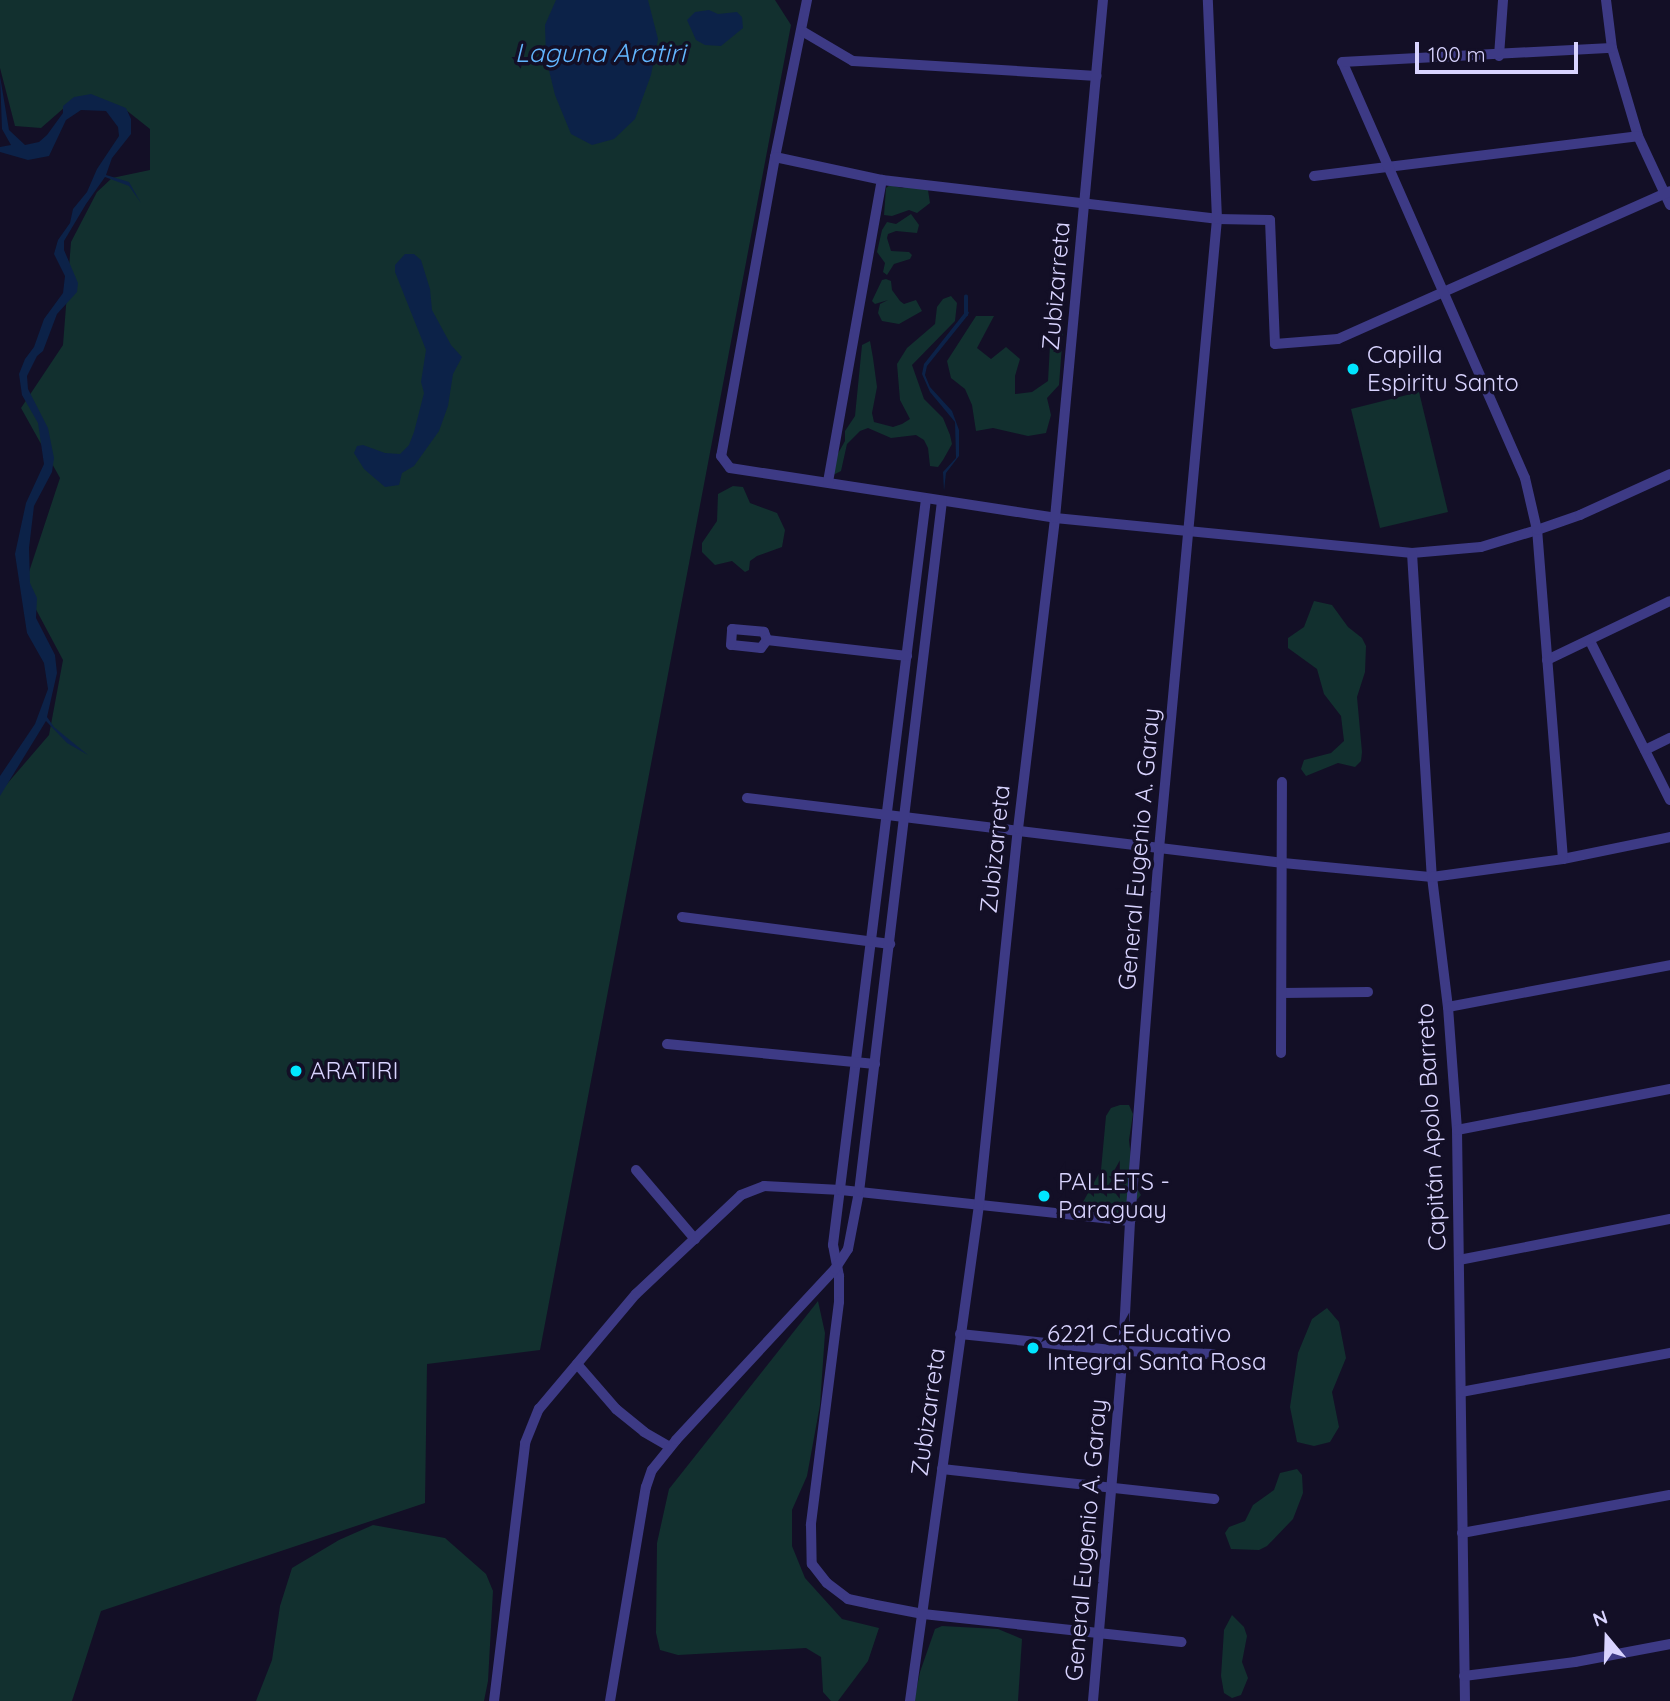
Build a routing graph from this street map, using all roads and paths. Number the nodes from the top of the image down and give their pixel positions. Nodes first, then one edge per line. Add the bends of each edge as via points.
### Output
1 (807, 0) edge
2 (1103, 0) edge
3 (1208, 0) edge
4 (1503, 0) edge
5 (1606, 0) edge
6 (802, 31) junction
7 (1612, 48) junction
8 (1499, 56) junction
9 (1097, 76) junction
10 (1639, 136) junction
11 (775, 157) junction
12 (1388, 167) junction
13 (1314, 176) dead end
14 (882, 180) junction
15 (1667, 193) edge
16 (1084, 203) junction
17 (1670, 205) edge
18 (1217, 219) junction
19 (1444, 294) junction
20 (1670, 474) edge
21 (828, 482) junction
22 (926, 499) junction
23 (942, 501) junction
24 (1055, 517) junction
25 (1537, 530) junction
26 (1188, 531) junction
27 (1412, 553) junction
28 (1670, 601) edge
29 (766, 640) dead end
30 (1590, 641) junction
31 (907, 656) junction
32 (1547, 660) junction
33 (1670, 738) edge
34 (1645, 750) junction
35 (1282, 782) dead end
36 (747, 798) dead end
37 (1670, 800) edge
38 (888, 816) junction
39 (906, 818) junction
40 (1018, 829) junction
41 (1670, 837) edge
42 (1159, 849) junction
43 (1563, 859) junction
44 (1283, 863) junction
45 (1432, 877) junction
46 (682, 917) dead end
47 (871, 942) junction
48 (890, 944) junction
49 (1670, 965) edge
50 (1368, 992) dead end
51 (1282, 993) junction
52 (1448, 1007) junction
53 (667, 1044) dead end
54 (1281, 1053) dead end
55 (857, 1061) junction
56 (875, 1063) junction
57 (1670, 1089) edge
58 (1457, 1130) junction
59 (636, 1170) dead end
60 (841, 1190) junction
61 (859, 1192) junction
62 (979, 1205) junction
63 (1670, 1219) edge
64 (1130, 1221) junction
65 (695, 1239) junction
66 (1459, 1260) junction
67 (835, 1269) junction
68 (960, 1334) junction
69 (1123, 1351) junction
70 (1670, 1353) edge
71 (1213, 1354) dead end
72 (577, 1364) junction
73 (1461, 1392) junction
74 (670, 1447) junction
75 (942, 1469) junction
76 (1112, 1488) junction
77 (1670, 1495) edge
78 (1214, 1500) dead end
79 (1462, 1533) junction
80 (923, 1614) junction
81 (1099, 1632) junction
82 (1181, 1642) dead end
83 (1670, 1644) edge
84 (1465, 1676) junction
85 (494, 1701) edge
86 (610, 1701) edge
87 (910, 1701) edge
88 (1093, 1701) edge
89 (1465, 1701) edge

1 - 6 street
2 - 9 street, Zubizarreta
3 - 18 street, General Eugenio A. Garay
4 - 8 street
5 - 7 street
6 - 9 street via 853,61
6 - 11 street
7 - 8 street
7 - 10 street
8 - 12 street via 1342,62
9 - 16 street, Zubizarreta
10 - 12 street
10 - 15 street
11 - 14 street
11 - 21 street via 721,456 730,468
12 - 13 street
12 - 19 street
14 - 16 street
14 - 21 street
15 - 17 street
15 - 19 street
16 - 18 street
16 - 24 street, Zubizarreta
18 - 19 street via 1270,220 1275,344 1338,339
18 - 26 street, General Eugenio A. Garay
19 - 25 street via 1524,478
20 - 25 street
21 - 22 street
22 - 23 street
22 - 31 street
23 - 24 street
23 - 39 street
24 - 26 street
24 - 40 street, Zubizarreta
25 - 27 street via 1481,547
25 - 32 street
26 - 27 street
26 - 42 street, General Eugenio A. Garay
27 - 45 street, Capitán Apolo Barreto
28 - 30 street
29 - 31 street
30 - 32 street
30 - 34 street
31 - 38 street
32 - 43 street
33 - 34 street
34 - 37 street
35 - 44 street
36 - 38 street
38 - 39 street
38 - 47 street
39 - 40 street
39 - 48 street
40 - 42 street
40 - 62 street, Zubizarreta
41 - 43 street
42 - 44 street
42 - 64 street, General Eugenio A. Garay
43 - 45 street
44 - 45 street
44 - 51 street
45 - 52 street, Capitán Apolo Barreto
46 - 47 street
47 - 48 street
47 - 55 street
48 - 56 street
49 - 52 street
50 - 51 street
51 - 54 street
52 - 58 street, Capitán Apolo Barreto
53 - 55 street
55 - 56 street
55 - 60 street
56 - 61 street
57 - 58 street
58 - 66 street, Capitán Apolo Barreto
59 - 65 street
60 - 61 street
60 - 65 street via 764,1186 741,1195
60 - 67 street via 833,1245
61 - 62 street
61 - 67 street via 848,1250
62 - 64 street
62 - 68 street, Zubizarreta
63 - 66 street
64 - 69 street, General Eugenio A. Garay
65 - 72 street via 636,1294
66 - 73 street, Capitán Apolo Barreto
67 - 74 street
67 - 80 street via 839,1303 811,1525 812,1564 848,1599
68 - 69 street
68 - 75 street, Zubizarreta
69 - 71 street
69 - 76 street, General Eugenio A. Garay
70 - 73 street
72 - 74 street via 616,1409
72 - 85 street via 539,1409 525,1443
73 - 79 street, Capitán Apolo Barreto
74 - 86 street via 652,1470 646,1487
75 - 76 street
75 - 80 street, Zubizarreta
76 - 78 street
76 - 81 street, General Eugenio A. Garay
77 - 79 street
79 - 84 street, Capitán Apolo Barreto
80 - 81 street
80 - 87 street, Zubizarreta
81 - 82 street
81 - 88 street, General Eugenio A. Garay
83 - 84 street
84 - 89 street, Capitán Apolo Barreto

